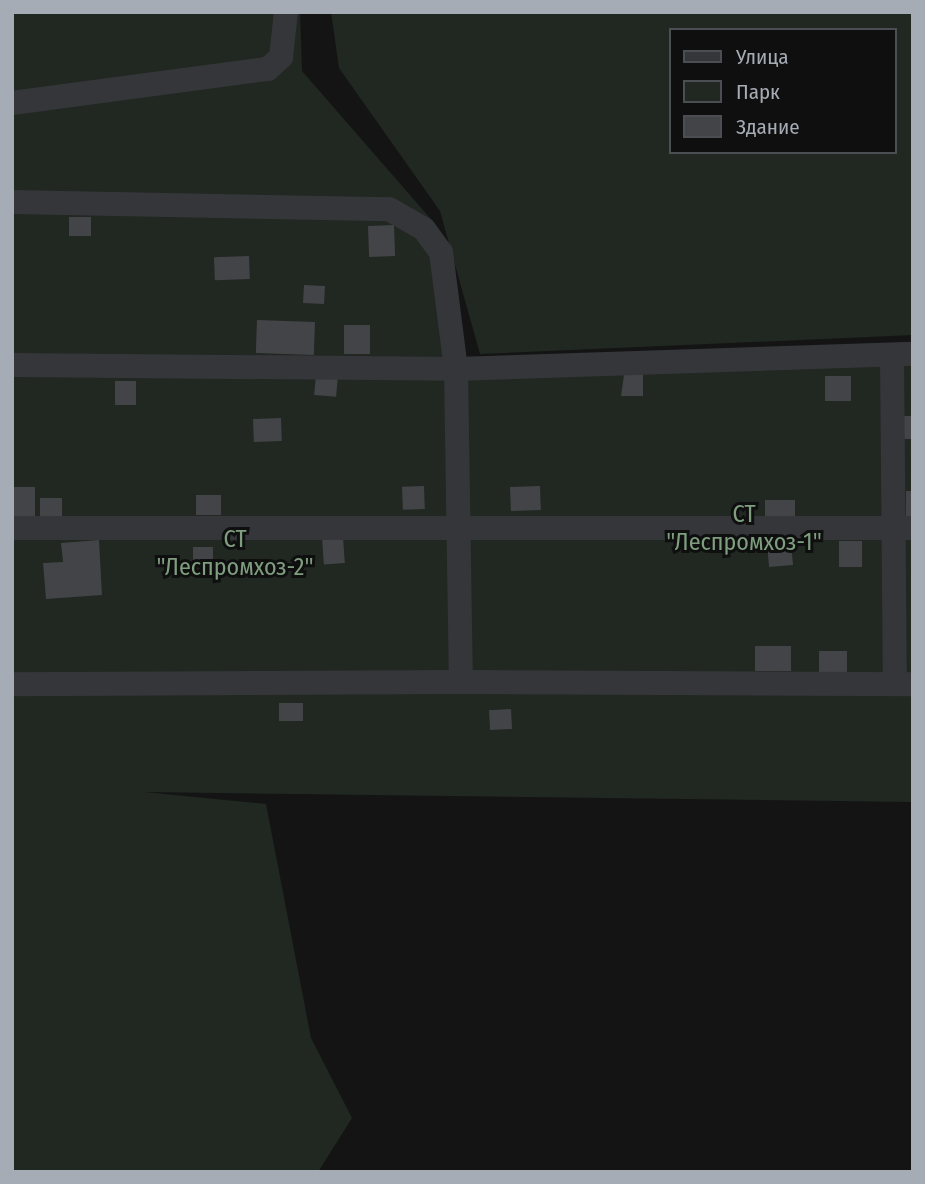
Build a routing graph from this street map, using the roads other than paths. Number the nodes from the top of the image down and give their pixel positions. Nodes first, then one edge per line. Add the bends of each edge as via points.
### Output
1 (286, 12) edge
2 (12, 103) edge
3 (12, 202) edge
4 (902, 354) edge
5 (12, 365) edge
6 (456, 369) junction
7 (458, 524) junction
8 (12, 528) edge
9 (903, 528) edge
10 (461, 682) junction
11 (12, 684) edge
12 (904, 684) edge

1 - 2 street via 281,57 268,69
3 - 6 street via 389,209 424,229 441,252
4 - 6 street
4 - 9 street
5 - 6 street
6 - 7 street
7 - 8 street
7 - 9 street
7 - 10 street
9 - 12 street
10 - 11 street
10 - 12 street

